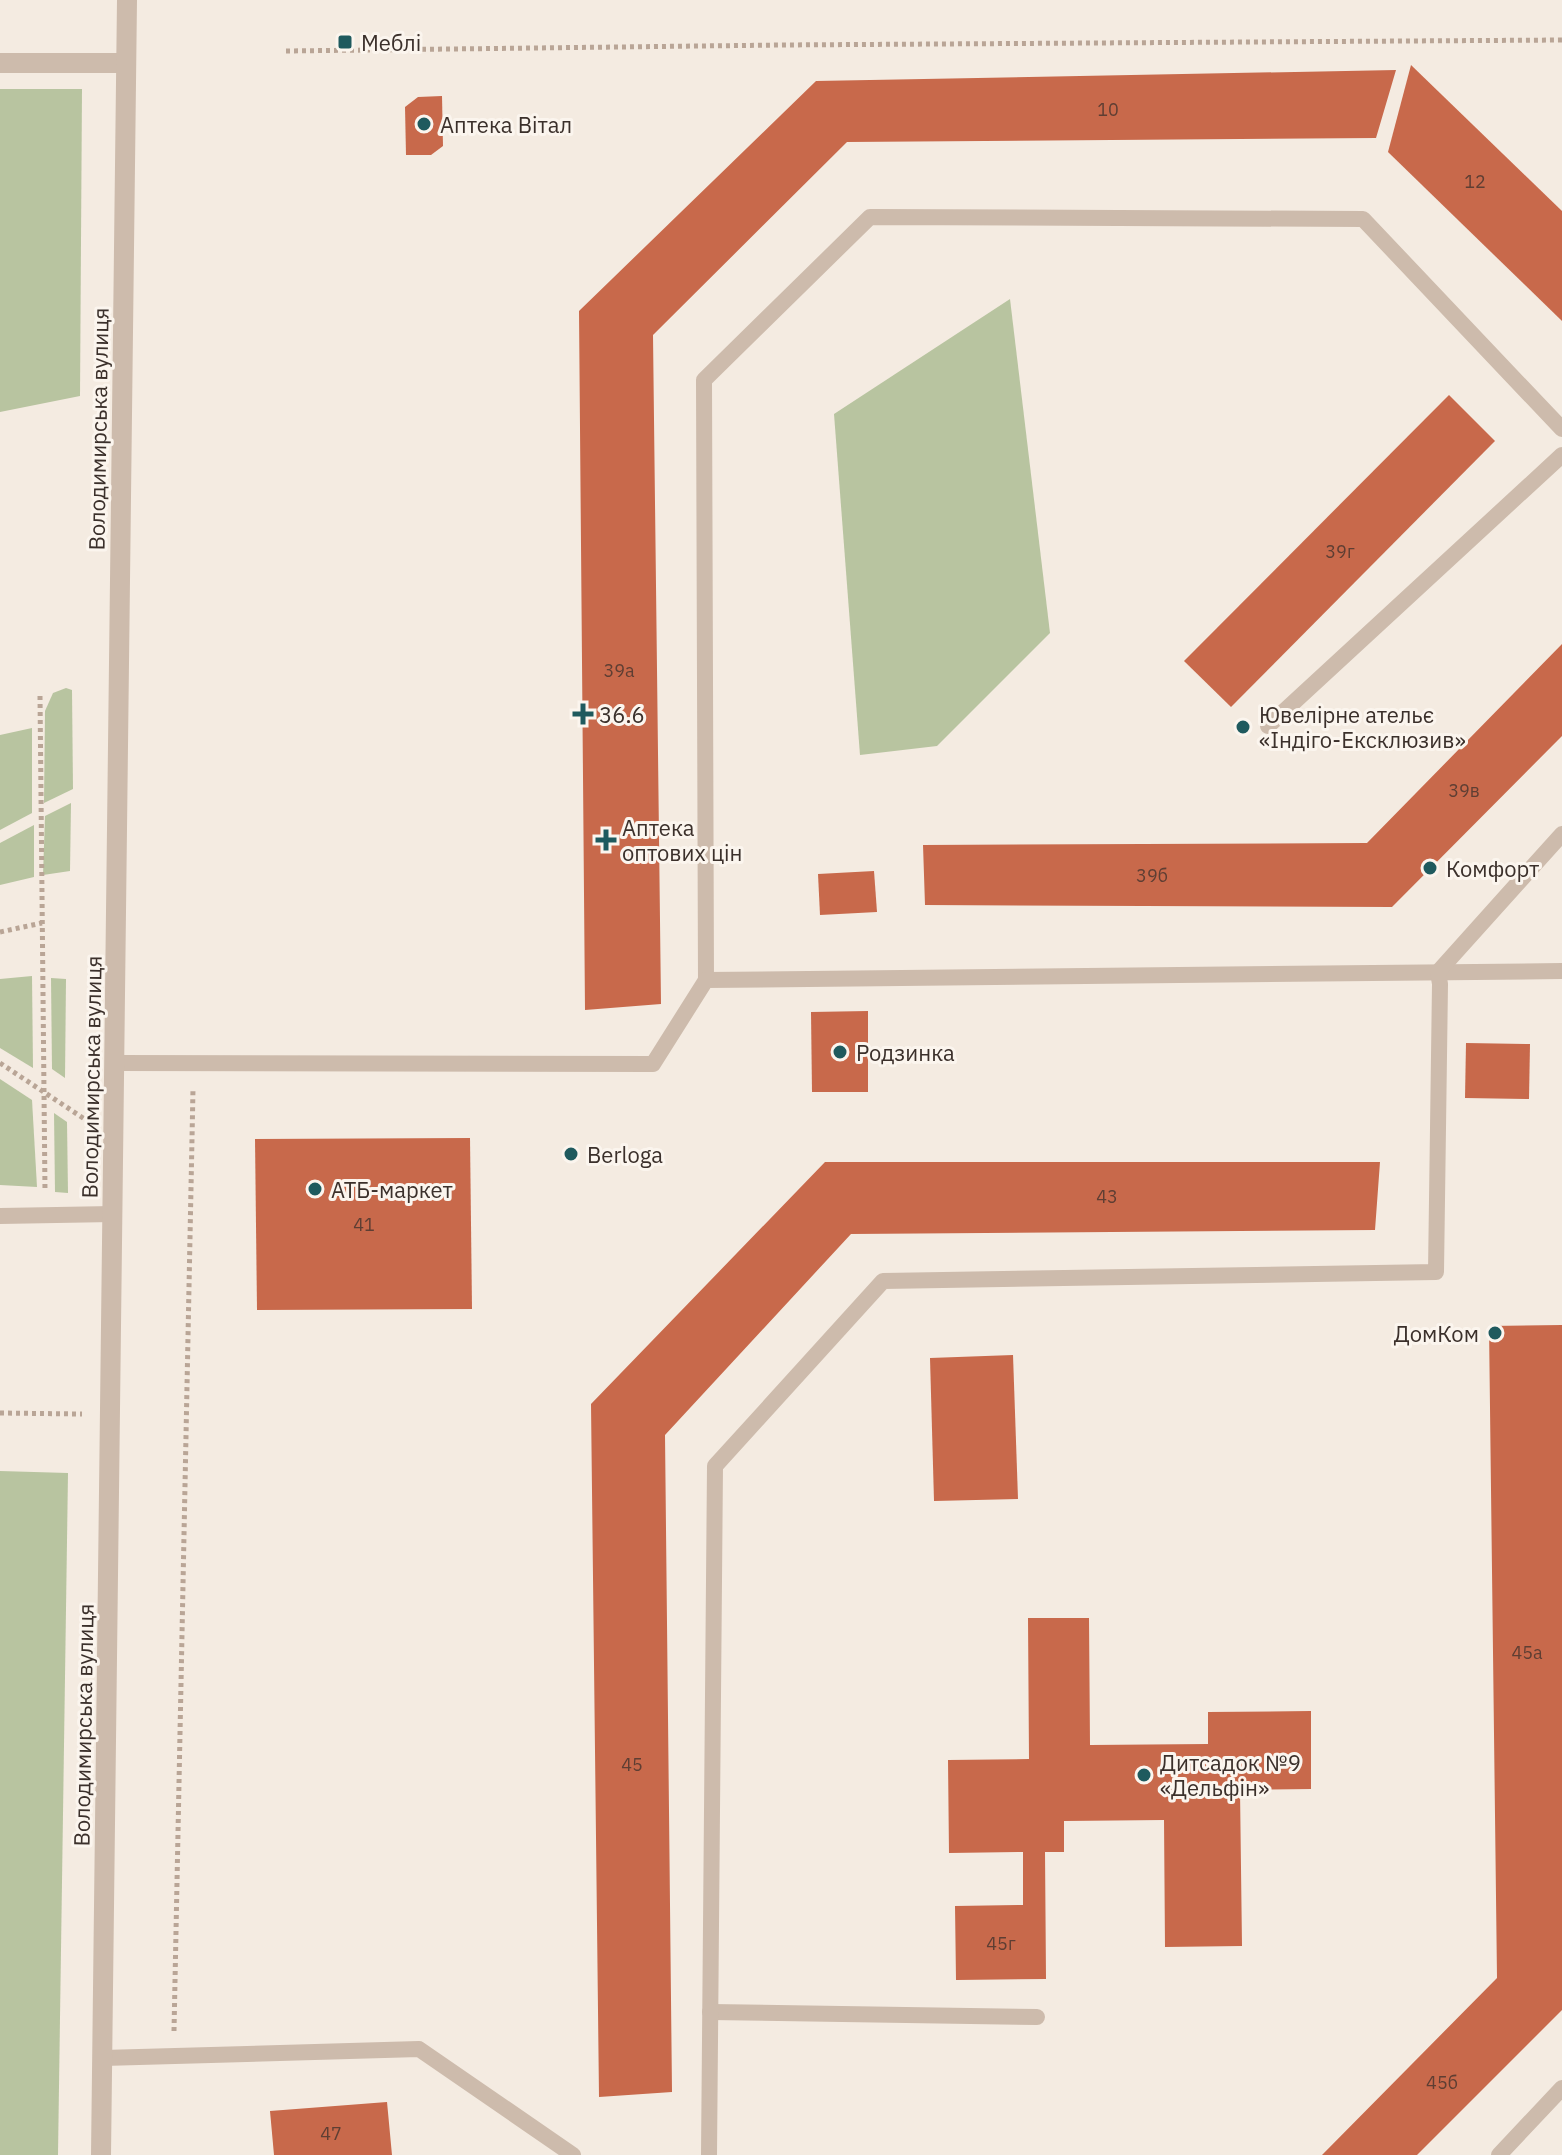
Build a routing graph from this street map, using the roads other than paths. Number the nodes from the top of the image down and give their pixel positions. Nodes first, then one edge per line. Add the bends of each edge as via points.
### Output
1 (127, 0) edge
2 (0, 63) edge
3 (126, 63) junction
4 (1562, 429) edge
5 (1562, 455) edge
6 (1268, 726) dead end
7 (1562, 834) edge
8 (1562, 971) edge
9 (1438, 972) junction
10 (706, 980) junction
11 (115, 1063) junction
12 (113, 1214) junction
13 (0, 1216) edge
14 (710, 2012) junction
15 (1037, 2017) dead end
16 (103, 2058) junction
17 (1562, 2088) edge
18 (101, 2155) edge
19 (573, 2155) edge
20 (709, 2155) edge
21 (1499, 2155) edge

1 - 3 street, Володимирська вулиця
2 - 3 street
3 - 11 street, Володимирська вулиця
4 - 10 lane via 1363,219 870,217 704,380
5 - 6 lane
7 - 9 lane
8 - 9 lane
9 - 10 lane
9 - 14 lane via 1436,1272 883,1281 715,1466
10 - 11 lane via 653,1064
11 - 12 street, Володимирська вулиця
12 - 13 lane
12 - 16 street, Володимирська вулиця
14 - 15 lane
14 - 20 lane
16 - 18 street, Володимирська вулиця
16 - 19 lane via 419,2049
17 - 21 lane

